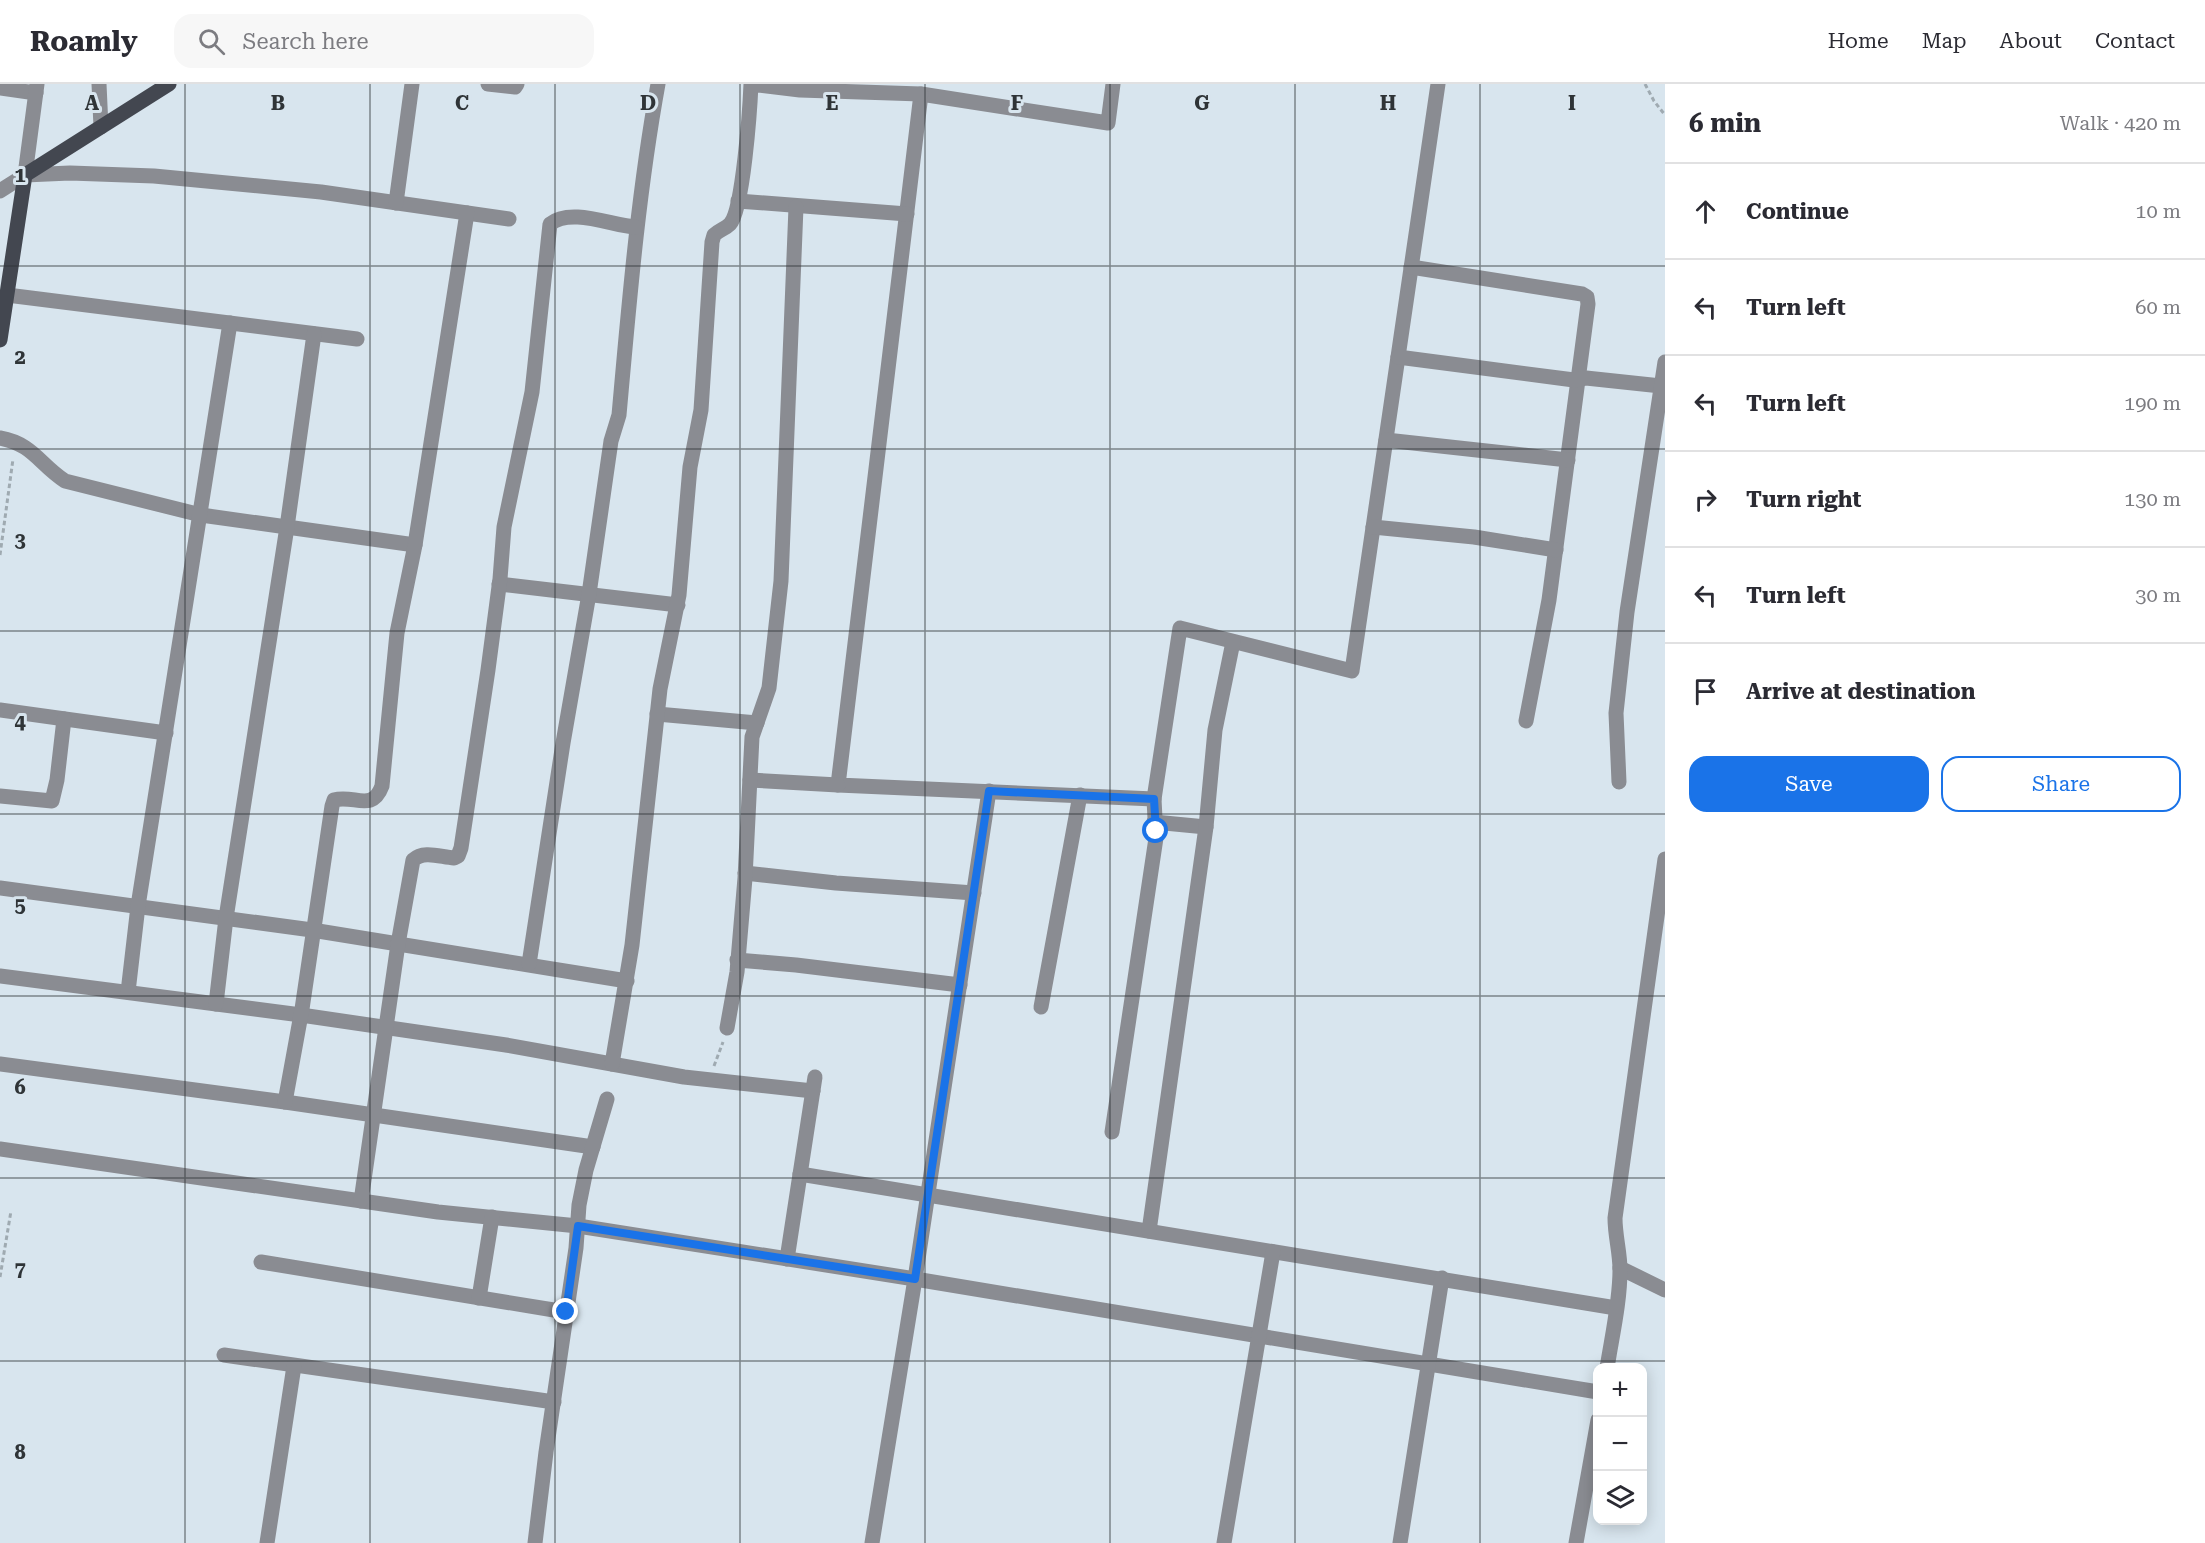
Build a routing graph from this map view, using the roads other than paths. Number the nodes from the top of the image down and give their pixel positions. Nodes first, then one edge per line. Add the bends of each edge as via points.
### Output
1 (99, 84) edge
2 (168, 84) edge
3 (412, 84) edge
4 (488, 84) edge
5 (518, 84) edge
6 (658, 84) edge
7 (1113, 84) edge
8 (1438, 84) edge
9 (0, 88) edge
10 (36, 88) edge
11 (921, 94) junction
12 (100, 127) junction
13 (25, 175) junction
14 (0, 191) edge
15 (738, 201) junction
16 (396, 203) junction
17 (796, 207) junction
18 (467, 213) junction
19 (907, 214) junction
20 (509, 219) dead end
21 (636, 227) junction
22 (1411, 267) junction
23 (7, 295) junction
24 (230, 323) junction
25 (314, 334) junction
26 (357, 339) dead end
27 (0, 340) edge
28 (1398, 357) junction
29 (1665, 362) edge
30 (1579, 379) junction
31 (1661, 386) junction
32 (0, 438) edge
33 (1386, 440) junction
34 (1568, 460) junction
35 (201, 515) junction
36 (287, 526) junction
37 (1373, 527) junction
38 (415, 545) junction
39 (1556, 550) junction
40 (499, 584) junction
41 (590, 594) junction
42 (678, 604) junction
43 (1233, 642) junction
44 (0, 710) edge
45 (657, 714) junction
46 (64, 719) junction
47 (1526, 721) dead end
48 (757, 723) junction
49 (166, 733) junction
50 (750, 780) junction
51 (1619, 782) dead end
52 (838, 784) junction
53 (989, 791) junction
54 (1080, 795) junction
55 (0, 796) edge
56 (1154, 799) junction
57 (1154, 822) junction
58 (1206, 827) junction
59 (1665, 859) edge
60 (745, 873) junction
61 (0, 888) edge
62 (974, 893) junction
63 (138, 906) junction
64 (226, 918) junction
65 (312, 930) junction
66 (398, 944) junction
67 (737, 960) junction
68 (528, 964) junction
69 (0, 976) edge
70 (627, 981) junction
71 (960, 985) junction
72 (128, 992) junction
73 (216, 1004) junction
74 (1041, 1007) dead end
75 (301, 1015) junction
76 (387, 1028) junction
77 (727, 1028) road end
78 (0, 1064) edge
79 (612, 1064) junction
80 (607, 1099) dead end
81 (285, 1102) junction
82 (374, 1115) junction
83 (1112, 1132) dead end
84 (593, 1147) junction
85 (0, 1149) edge
86 (800, 1174) junction
87 (928, 1196) junction
88 (361, 1201) junction
89 (492, 1217) junction
90 (578, 1226) junction
91 (1149, 1231) junction
92 (1274, 1252) junction
93 (786, 1258) junction
94 (261, 1262) dead end
95 (1620, 1268) junction
96 (1442, 1278) junction
97 (915, 1279) junction
98 (1665, 1290) edge
99 (479, 1298) junction
100 (1616, 1308) junction
101 (566, 1312) junction
102 (1258, 1336) junction
103 (224, 1355) dead end
104 (1608, 1363) edge
105 (1429, 1364) junction
106 (294, 1366) junction
107 (1593, 1391) edge
108 (554, 1401) junction
109 (1593, 1448) edge
110 (267, 1543) edge
111 (535, 1543) edge
112 (872, 1543) edge
113 (1224, 1543) edge
114 (1400, 1543) edge
115 (1576, 1543) edge

1 - 12 street
2 - 12 main road
3 - 16 street
4 - 5 street
6 - 21 street
7 - 11 street via 1108,123
8 - 22 street
9 - 10 street
10 - 13 street
11 - 15 street via 800,90 751,84 747,148
11 - 19 street
12 - 13 main road
13 - 14 street
13 - 16 street via 154,176
13 - 23 main road
15 - 17 street
15 - 42 street via 730,225 718,230 712,242 701,410 690,467
16 - 18 street
17 - 19 street
17 - 48 street via 781,581 769,688
18 - 20 street
18 - 38 street
19 - 52 street
21 - 40 street via 597,219 567,218 550,224 532,392 504,527
21 - 41 street via 619,415 611,441
22 - 28 street
22 - 30 street via 1585,295 1588,304
23 - 24 street
23 - 27 main road
24 - 25 street
24 - 35 street
25 - 26 street
25 - 36 street
28 - 30 street
28 - 33 street
29 - 31 street
30 - 31 street
30 - 34 street
31 - 51 street via 1616,713
32 - 35 street via 27,448 64,482
33 - 34 street
33 - 37 street
34 - 39 street
35 - 36 street
35 - 49 street
36 - 38 street
36 - 64 street
37 - 39 street
37 - 43 street via 1352,671
38 - 65 street via 398,633 382,786 369,801 334,800
39 - 47 street
40 - 41 street
40 - 66 street via 461,848 454,858 427,854 413,860
41 - 42 street
41 - 68 street
42 - 45 street
43 - 56 street via 1180,628
43 - 58 street via 1215,730
44 - 46 street
45 - 48 street
45 - 70 street
46 - 49 street
46 - 55 street via 52,801
48 - 50 street
49 - 63 street
50 - 52 street
50 - 60 street
52 - 53 street
53 - 54 street
53 - 62 street
54 - 56 street
54 - 74 street
56 - 57 street
57 - 58 street
57 - 83 street via 1156,838
58 - 91 street
59 - 95 street via 1615,1218
60 - 62 street
60 - 67 street
61 - 63 street
62 - 71 street
63 - 64 street
63 - 72 street
64 - 65 street
64 - 73 street
65 - 66 street
65 - 75 street
66 - 68 street
66 - 76 street
67 - 71 street
67 - 77 street
68 - 70 street
69 - 72 street
70 - 79 street
71 - 87 street
72 - 73 street
73 - 75 street
75 - 76 street
75 - 81 street
76 - 79 street
76 - 82 street
78 - 81 street
79 - 86 street via 709,1079 814,1084
80 - 84 street
81 - 82 street
82 - 84 street
82 - 88 street
84 - 90 street via 579,1204
85 - 88 street
86 - 87 street
86 - 93 street
87 - 91 street
87 - 97 street
88 - 89 street
89 - 90 street
89 - 99 street
90 - 93 street
90 - 101 street
91 - 92 street
92 - 96 street
92 - 102 street
93 - 97 street
94 - 99 street
95 - 98 street
95 - 100 street
96 - 100 street
96 - 105 street
97 - 102 street
97 - 112 street
99 - 101 street
100 - 104 street
101 - 108 street
102 - 105 street
102 - 113 street
103 - 106 street
105 - 107 street
105 - 114 street
106 - 108 street
106 - 110 street
108 - 111 street
109 - 115 street

